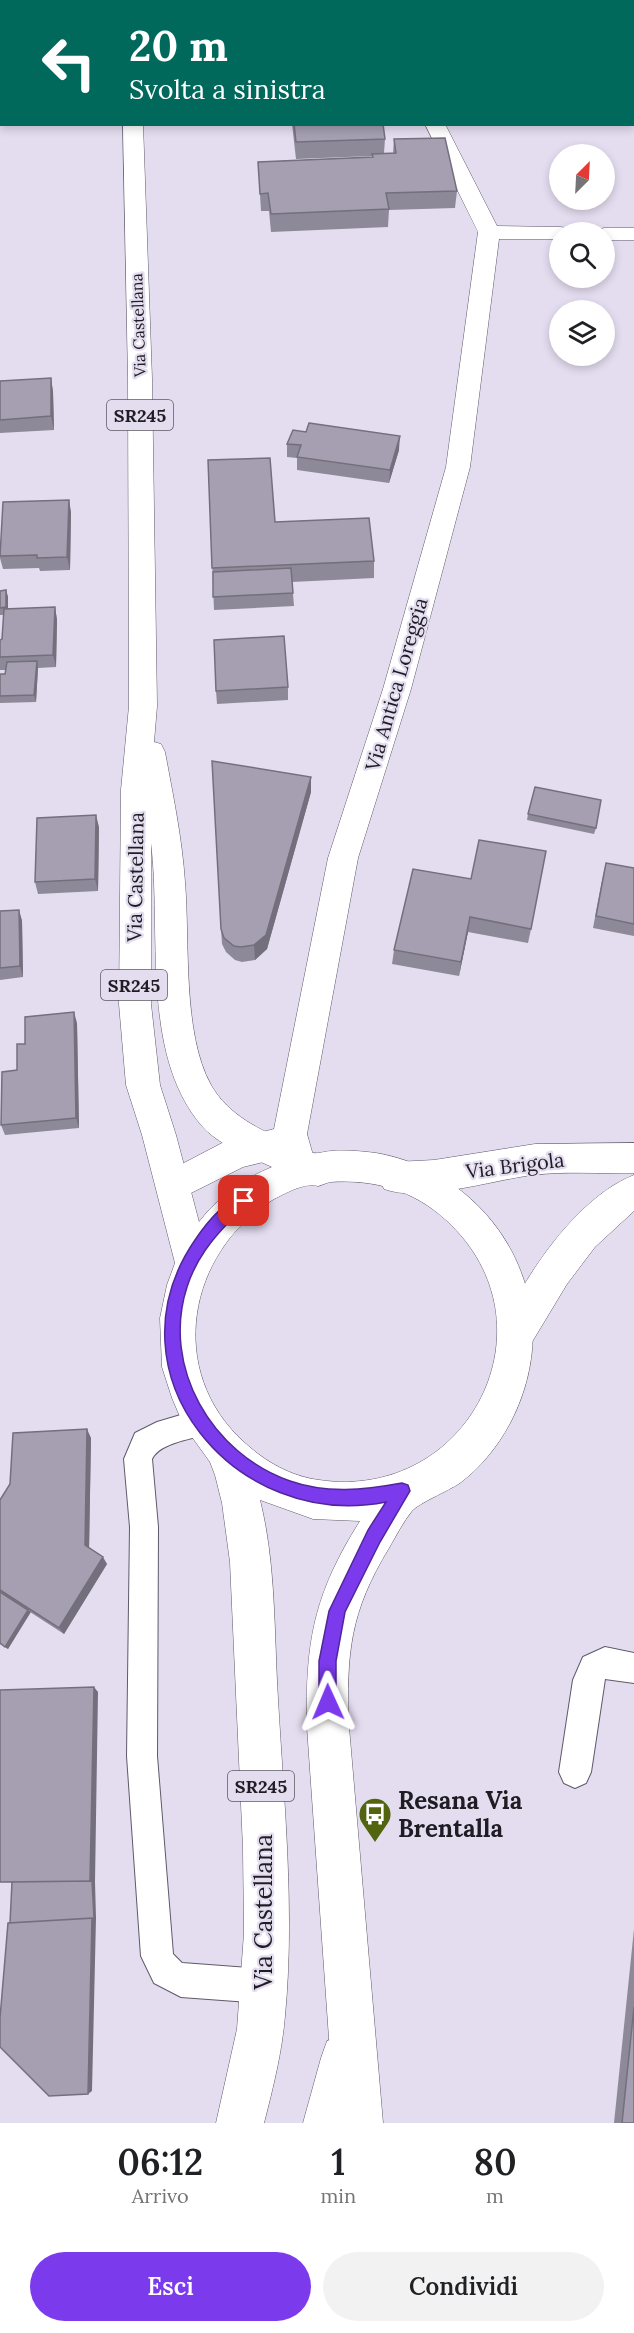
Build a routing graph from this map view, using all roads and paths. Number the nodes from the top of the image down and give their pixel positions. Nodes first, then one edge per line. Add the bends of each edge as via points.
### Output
1 (133, 126) edge
2 (436, 126) edge
3 (489, 232) junction
4 (549, 233) edge
5 (615, 234) edge
6 (634, 234) edge
7 (143, 706) junction
8 (293, 1153) junction
9 (634, 1158) edge
10 (396, 1178) junction
11 (173, 1186) junction
12 (634, 1191) edge
13 (191, 1258) junction
14 (519, 1330) junction
15 (213, 1437) junction
16 (402, 1491) junction
17 (634, 1668) edge
18 (576, 1772) dead end
19 (264, 1986) junction
20 (352, 2024) junction
21 (240, 2123) edge
22 (327, 2123) edge
23 (359, 2123) edge

1 - 7 main road, Via Castellana / SR245
2 - 3 main road
3 - 4 main road
3 - 8 main road, Via Antica Loreggia via 458,467 397,689 343,858
5 - 6 main road
7 - 8 main road, Via Castellana / SR245 via 165,835 175,988 188,1073 213,1114 226,1126
7 - 11 main road, Via Castellana / SR245 via 136,790 135,1004 143,1085
8 - 10 main road, SR245 via 349,1170
8 - 11 main road via 236,1153
8 - 13 main road, SR245 via 287,1179 240,1204 209,1231
9 - 10 main road, Via Brigola via 535,1159 434,1176
10 - 14 main road, SR245 via 441,1198 487,1241 507,1279
11 - 13 main road, Via Castellana / SR245
12 - 14 main road via 568,1252 548,1278
13 - 15 main road, SR245 via 179,1289 173,1322 174,1357 184,1391
14 - 16 main road, SR245 via 517,1363 508,1395 491,1426 467,1454 437,1475
15 - 16 main road, SR245 via 254,1473 289,1489 327,1497 364,1498
15 - 19 main road, Via Castellana / SR245 via 234,1469 243,1511 251,1591 262,1810
15 - 19 lane via 157,1436 145,1443 138,1459 144,1527 142,1756 157,1956 168,1975 181,1980
16 - 20 main road via 344,1593 327,1661 328,1727
17 - 18 lane via 606,1662 592,1671
19 - 21 main road, Via Castellana / SR245 via 256,2053
20 - 22 main road
20 - 23 main road

